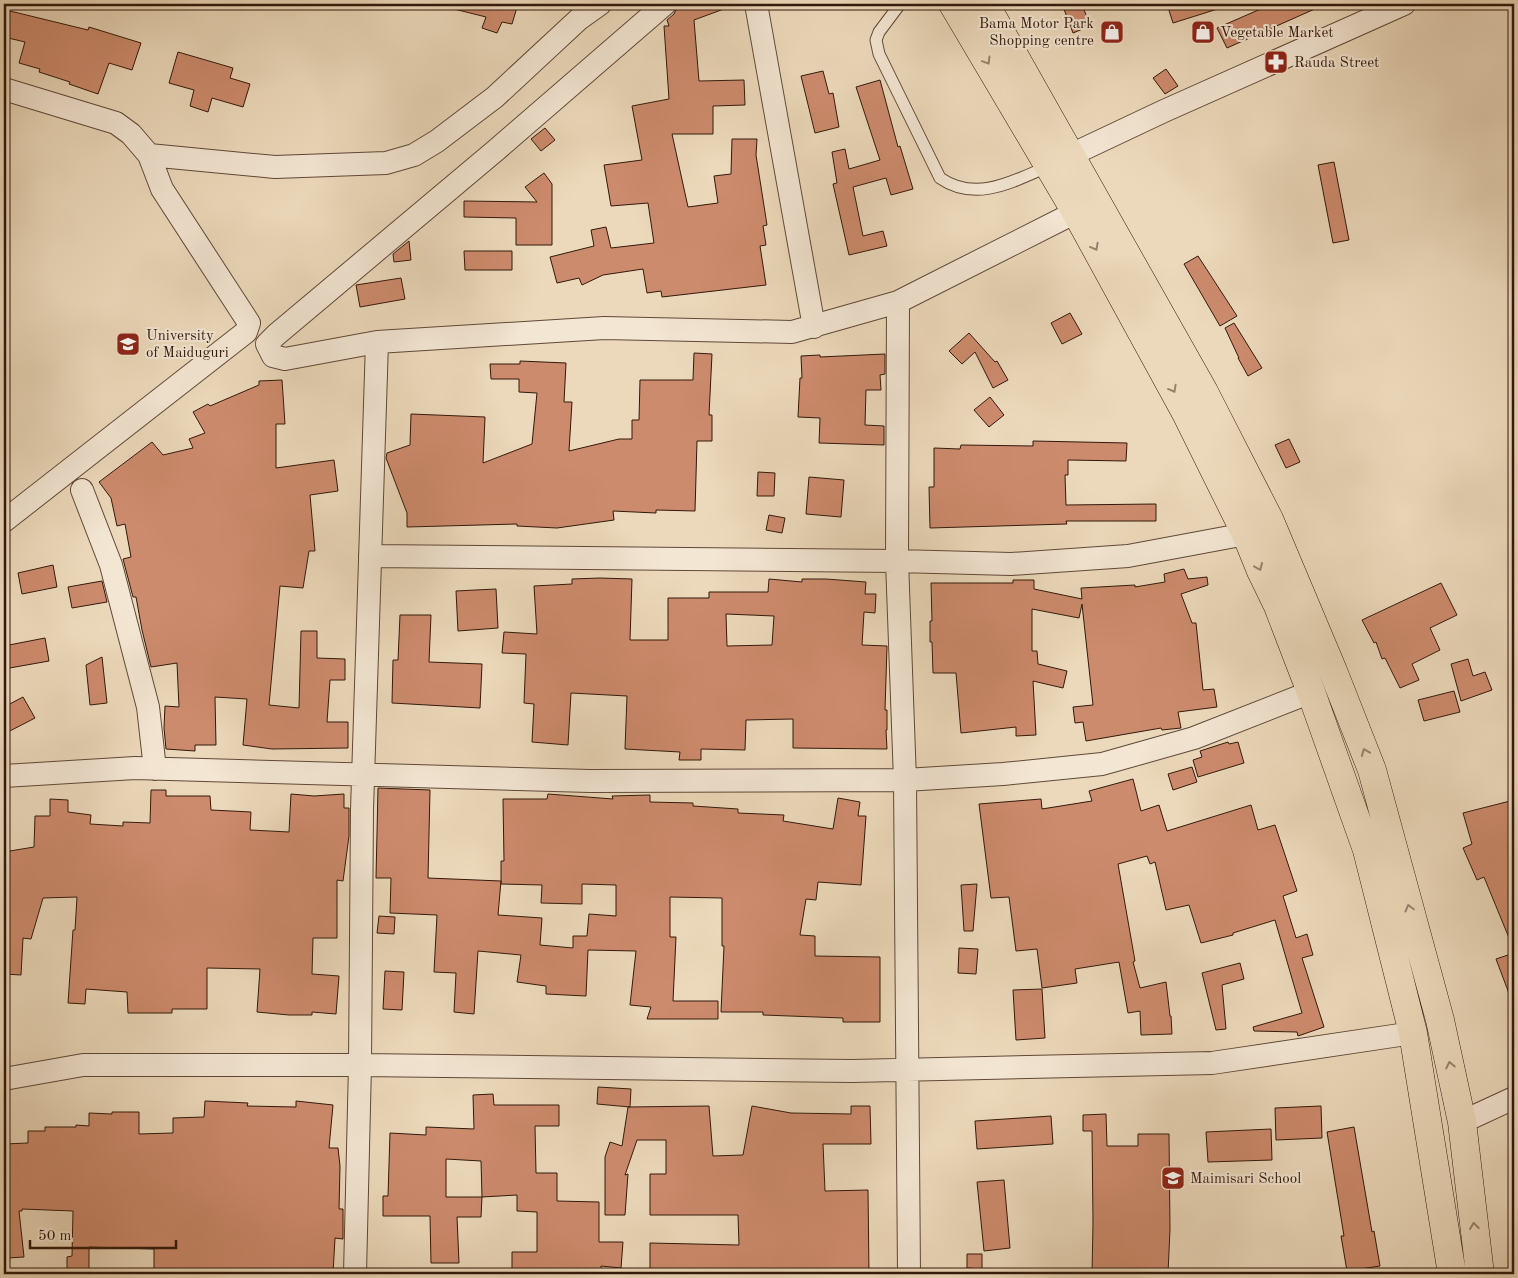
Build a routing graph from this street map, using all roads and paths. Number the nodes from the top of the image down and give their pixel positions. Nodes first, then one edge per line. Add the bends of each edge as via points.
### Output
1 (600, 4) edge
2 (665, 4) edge
3 (756, 4) edge
4 (900, 4) edge
5 (953, 4) edge
6 (985, 4) edge
7 (1404, 4) edge
8 (4, 89) edge
9 (149, 155) junction
10 (1060, 160) junction
11 (1076, 212) junction
12 (898, 302) junction
13 (814, 327) junction
14 (377, 342) junction
15 (1223, 458) junction
16 (82, 490) dead end
17 (4, 521) edge
18 (1246, 534) junction
19 (370, 556) junction
20 (897, 561) junction
21 (1312, 692) junction
22 (155, 769) junction
23 (364, 774) junction
24 (4, 776) edge
25 (904, 780) junction
26 (1413, 1033) junction
27 (360, 1065) junction
28 (907, 1070) junction
29 (4, 1080) edge
30 (1514, 1098) edge
31 (1462, 1122) junction
32 (355, 1274) edge
33 (909, 1274) edge
34 (1452, 1274) edge
35 (1480, 1274) edge

1 - 9 street via 579,19 495,97 437,141 414,154 386,162 275,167
2 - 14 street via 267,344 273,356 285,359
3 - 13 street
4 - 10 lane via 879,32 876,40 879,54 940,178 949,185 976,190 996,188
5 -> 10 highway
6 - 10 highway
7 - 10 street
8 - 9 street via 116,123 131,134
9 - 17 street via 162,189 249,323 246,332
10 - 11 highway
10 - 15 highway via 1204,392
11 - 12 street
11 -> 15 highway via 1186,413
12 - 13 street
12 - 20 street
13 - 14 street via 792,332 604,328
14 - 19 street
15 - 18 highway
31 -> 15 highway via 1440,1020 1372,770 1269,519
16 - 22 street via 110,565 148,707
18 - 20 street via 1119,556 1010,564
18 -> 21 highway
19 - 20 street
19 - 23 street
20 - 25 street
21 - 25 street via 1194,738 1102,764
21 - 26 highway via 1367,850
22 - 23 street
22 - 24 street
23 - 25 street via 590,781
23 - 27 street
25 - 28 street
26 - 28 street via 1212,1063
26 - 34 highway
27 - 28 street
27 - 29 street via 83,1066
27 - 32 street
28 - 33 street
30 - 31 street
35 -> 31 highway

